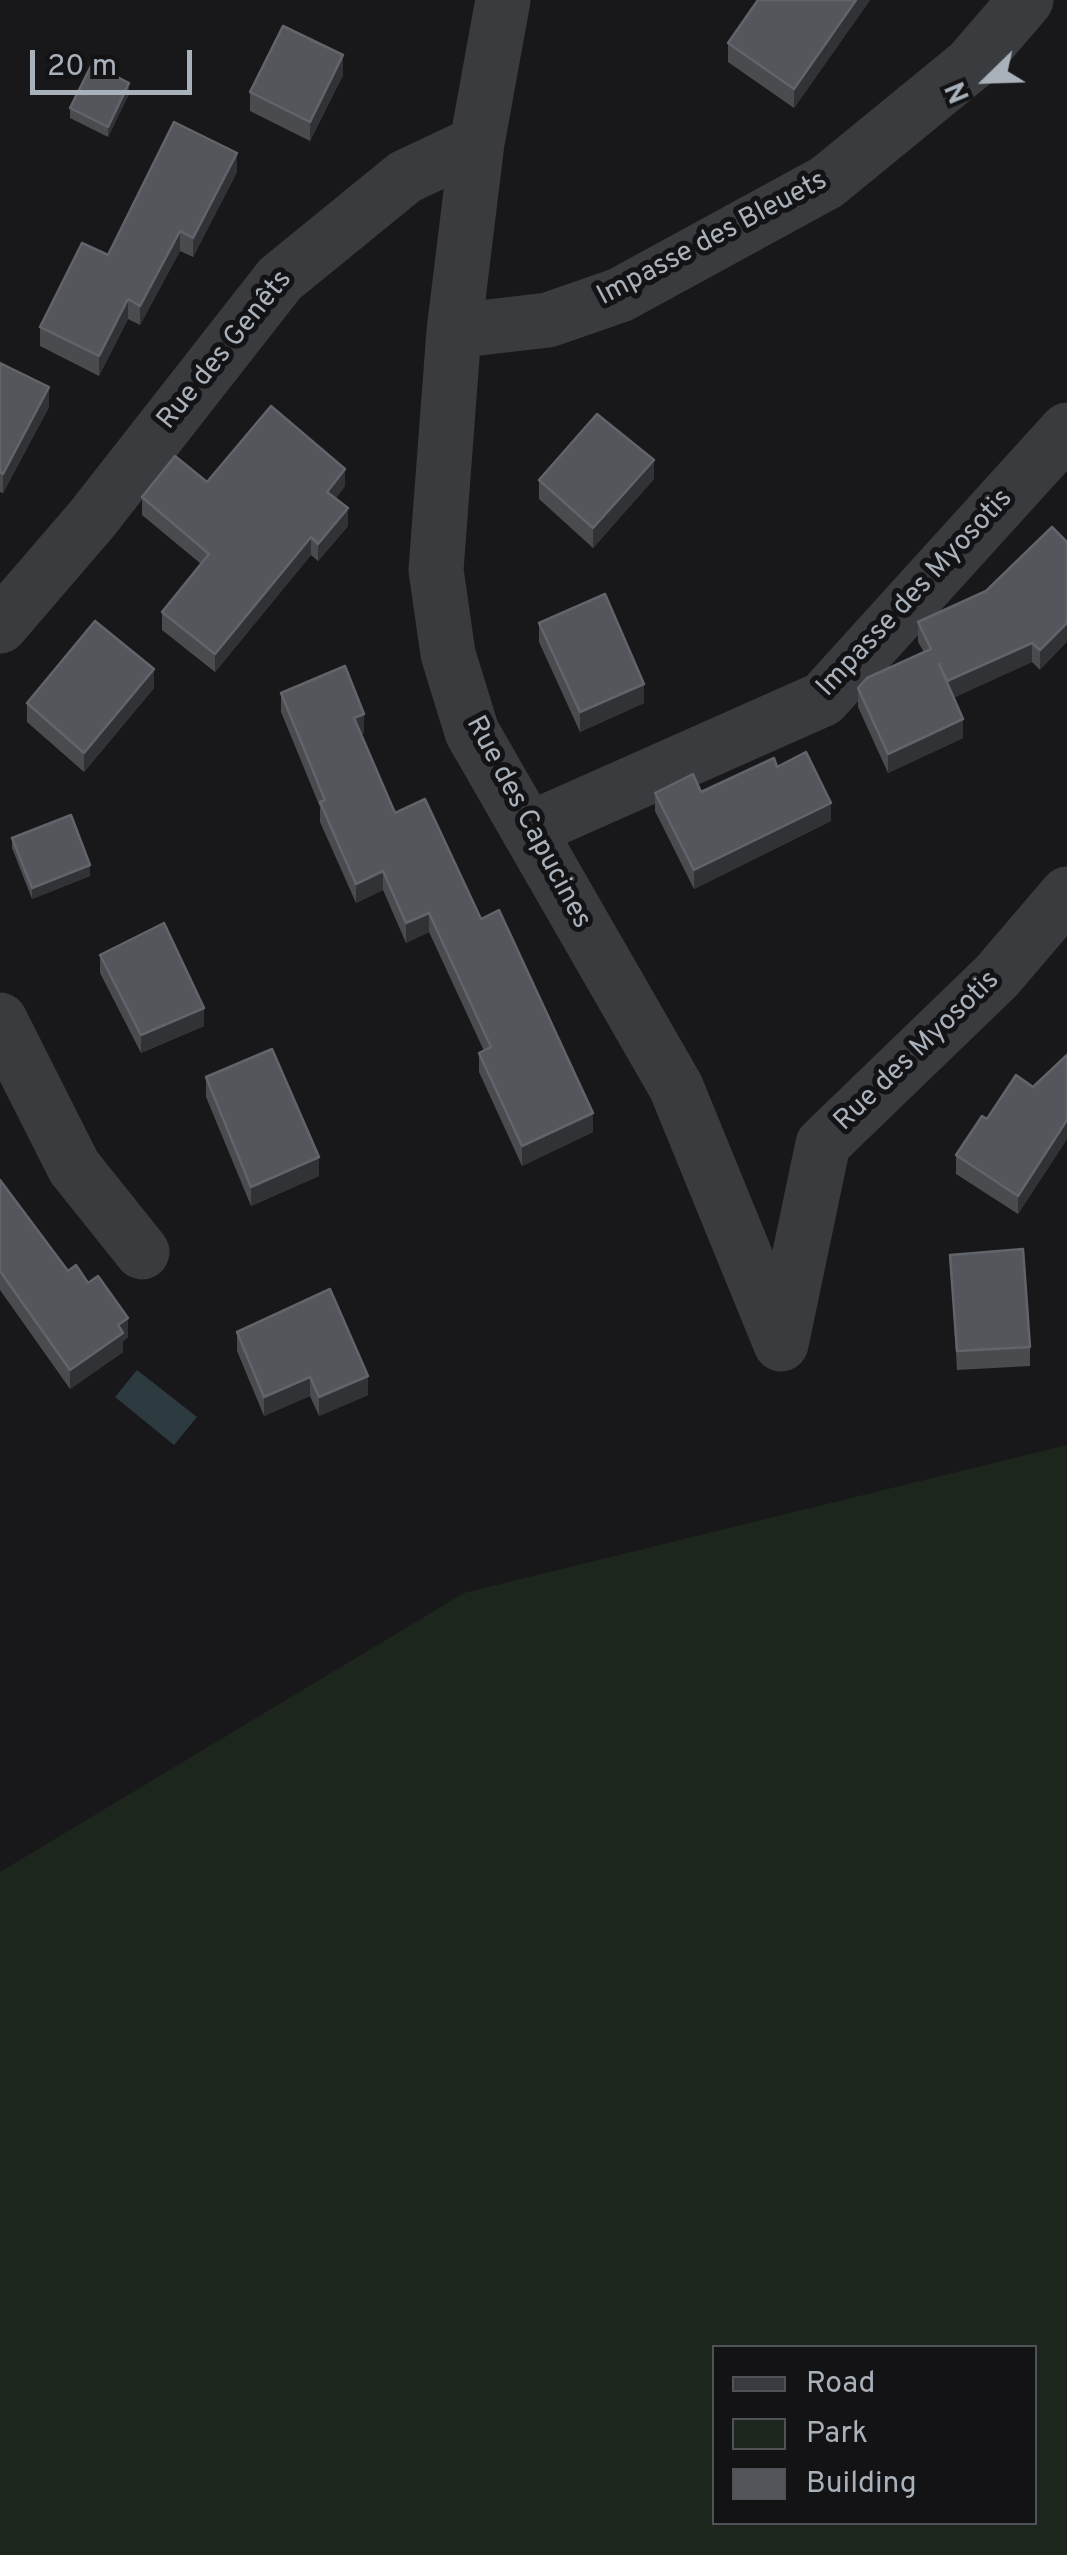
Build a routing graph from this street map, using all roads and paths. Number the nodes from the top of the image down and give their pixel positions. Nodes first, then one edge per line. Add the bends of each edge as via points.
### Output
1 (503, 0) edge
2 (1026, 0) edge
3 (476, 144) junction
4 (454, 331) junction
5 (1067, 430) edge
6 (0, 626) edge
7 (528, 830) junction
8 (1067, 894) edge
9 (0, 1020) edge
10 (142, 1252) dead end
11 (782, 1344) joint

1 - 3 street
2 - 4 street, Impasse des Bleuets via 970,64 827,182 620,295 548,320
3 - 4 street, Rue des Capucines
3 - 6 street, Rue des Genêts via 405,177 280,279 92,520
4 - 7 street, Rue des Capucines via 436,570 472,732
5 - 7 street, Impasse des Myosotis via 824,698
7 - 11 street, Rue des Capucines via 676,1086
8 - 11 street, Rue des Myosotis via 997,976 822,1144
9 - 10 street via 74,1166

